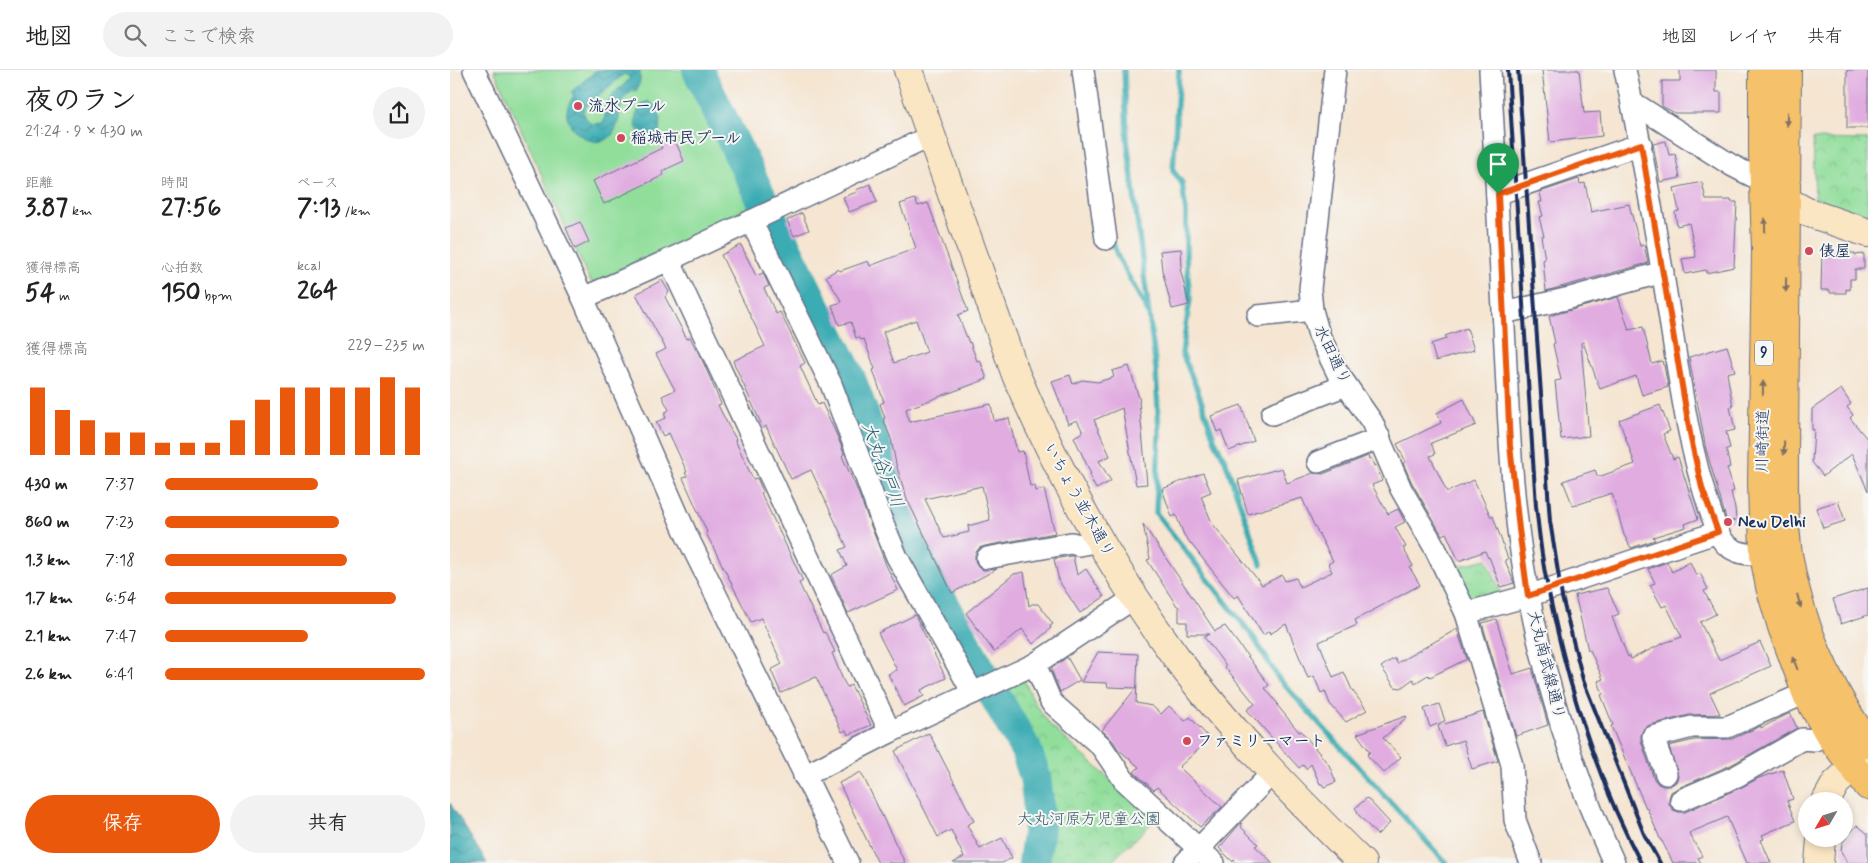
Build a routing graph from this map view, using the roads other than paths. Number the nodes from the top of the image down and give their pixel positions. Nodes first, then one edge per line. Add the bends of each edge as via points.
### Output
1 (474, 70) edge
2 (908, 70) edge
3 (1083, 70) edge
4 (1336, 70) edge
5 (1490, 70) edge
6 (1625, 70) edge
7 (1763, 70) edge
8 (1787, 70) edge
9 (1632, 102) junction
10 (932, 136) junction
11 (1641, 144) junction
12 (1764, 182) junction
13 (1498, 194) junction
14 (1787, 202) junction
15 (755, 219) junction
16 (1868, 233) edge
17 (1106, 239) dead end
18 (669, 260) junction
19 (1663, 272) junction
20 (582, 298) junction
21 (1312, 310) junction
22 (1503, 312) junction
23 (1258, 316) dead end
24 (1346, 385) junction
25 (1272, 414) dead end
26 (1380, 438) junction
27 (1318, 462) dead end
28 (1718, 532) junction
29 (1100, 541) junction
30 (1776, 554) junction
31 (987, 558) dead end
32 (1528, 596) junction
33 (1134, 598) junction
34 (1466, 613) junction
35 (1035, 664) junction
36 (982, 689) junction
37 (1806, 693) junction
38 (890, 732) junction
39 (1828, 732) junction
40 (1868, 744) edge
41 (1863, 769) edge
42 (1272, 773) junction
43 (1666, 774) dead end
44 (804, 776) junction
45 (1831, 792) edge
46 (1681, 800) dead end
47 (1820, 848) edge
48 (1192, 856) edge
49 (848, 863) edge
50 (1214, 863) edge
51 (1362, 863) edge
52 (1531, 863) edge
53 (1614, 863) edge
54 (1819, 863) edge

1 - 20 street
2 - 10 street, いちょう並木通り
3 - 17 street
4 - 21 street, 水田通り via 1310,289
5 - 13 street, 大丸南武線通り
6 - 9 street
7 - 12 main road, 川崎街道 / 9
8 -> 14 main road, 川崎街道 / 9
9 - 11 street
9 - 12 street via 1731,165
10 - 15 street
10 - 29 street, いちょう並木通り via 1016,375 1058,464
11 - 13 street
11 - 19 street
12 - 14 street
30 -> 12 main road, 川崎街道 / 9 via 1762,483
13 - 22 street, 大丸南武線通り
14 - 16 street
14 -> 30 main road, 川崎街道 / 9 via 1784,490
15 - 18 street
15 - 36 street via 831,384 897,557
18 - 20 street
18 - 38 street
19 - 22 street via 1570,298
19 - 28 street via 1691,439 1702,488
20 - 44 street via 687,536
21 - 23 street
21 - 24 street, 水田通り via 1319,335
22 - 32 street, 大丸南武線通り via 1510,445
24 - 25 street
24 - 26 street, 水田通り
26 - 27 street
26 - 34 street, 水田通り via 1401,488
28 - 30 street via 1727,546 1742,552
28 - 32 street
29 - 31 street
29 - 33 street, いちょう並木通り
37 -> 30 main road, 川崎街道 / 9 via 1770,587
30 -> 40 main road, 川崎街道 / 9 via 1833,688
32 - 34 street
32 - 53 street, 大丸南武線通り via 1553,700 1594,818
33 - 35 street
33 - 42 street, いちょう並木通り via 1199,687
34 - 52 street, 水田通り via 1512,765 1515,820
35 - 36 street
35 - 48 street via 1051,702 1100,746 1124,780
36 - 38 street
37 - 39 main road, 川崎街道 / 9
37 - 43 street via 1727,727 1692,727 1653,737
38 - 44 street
39 - 41 main road, 川崎街道 / 9
39 - 46 street via 1815,740 1802,739 1737,776
41 - 45 street via 1836,783
42 - 48 street
42 - 51 street, いちょう並木通り
44 - 49 street
47 - 54 street
48 - 50 street

